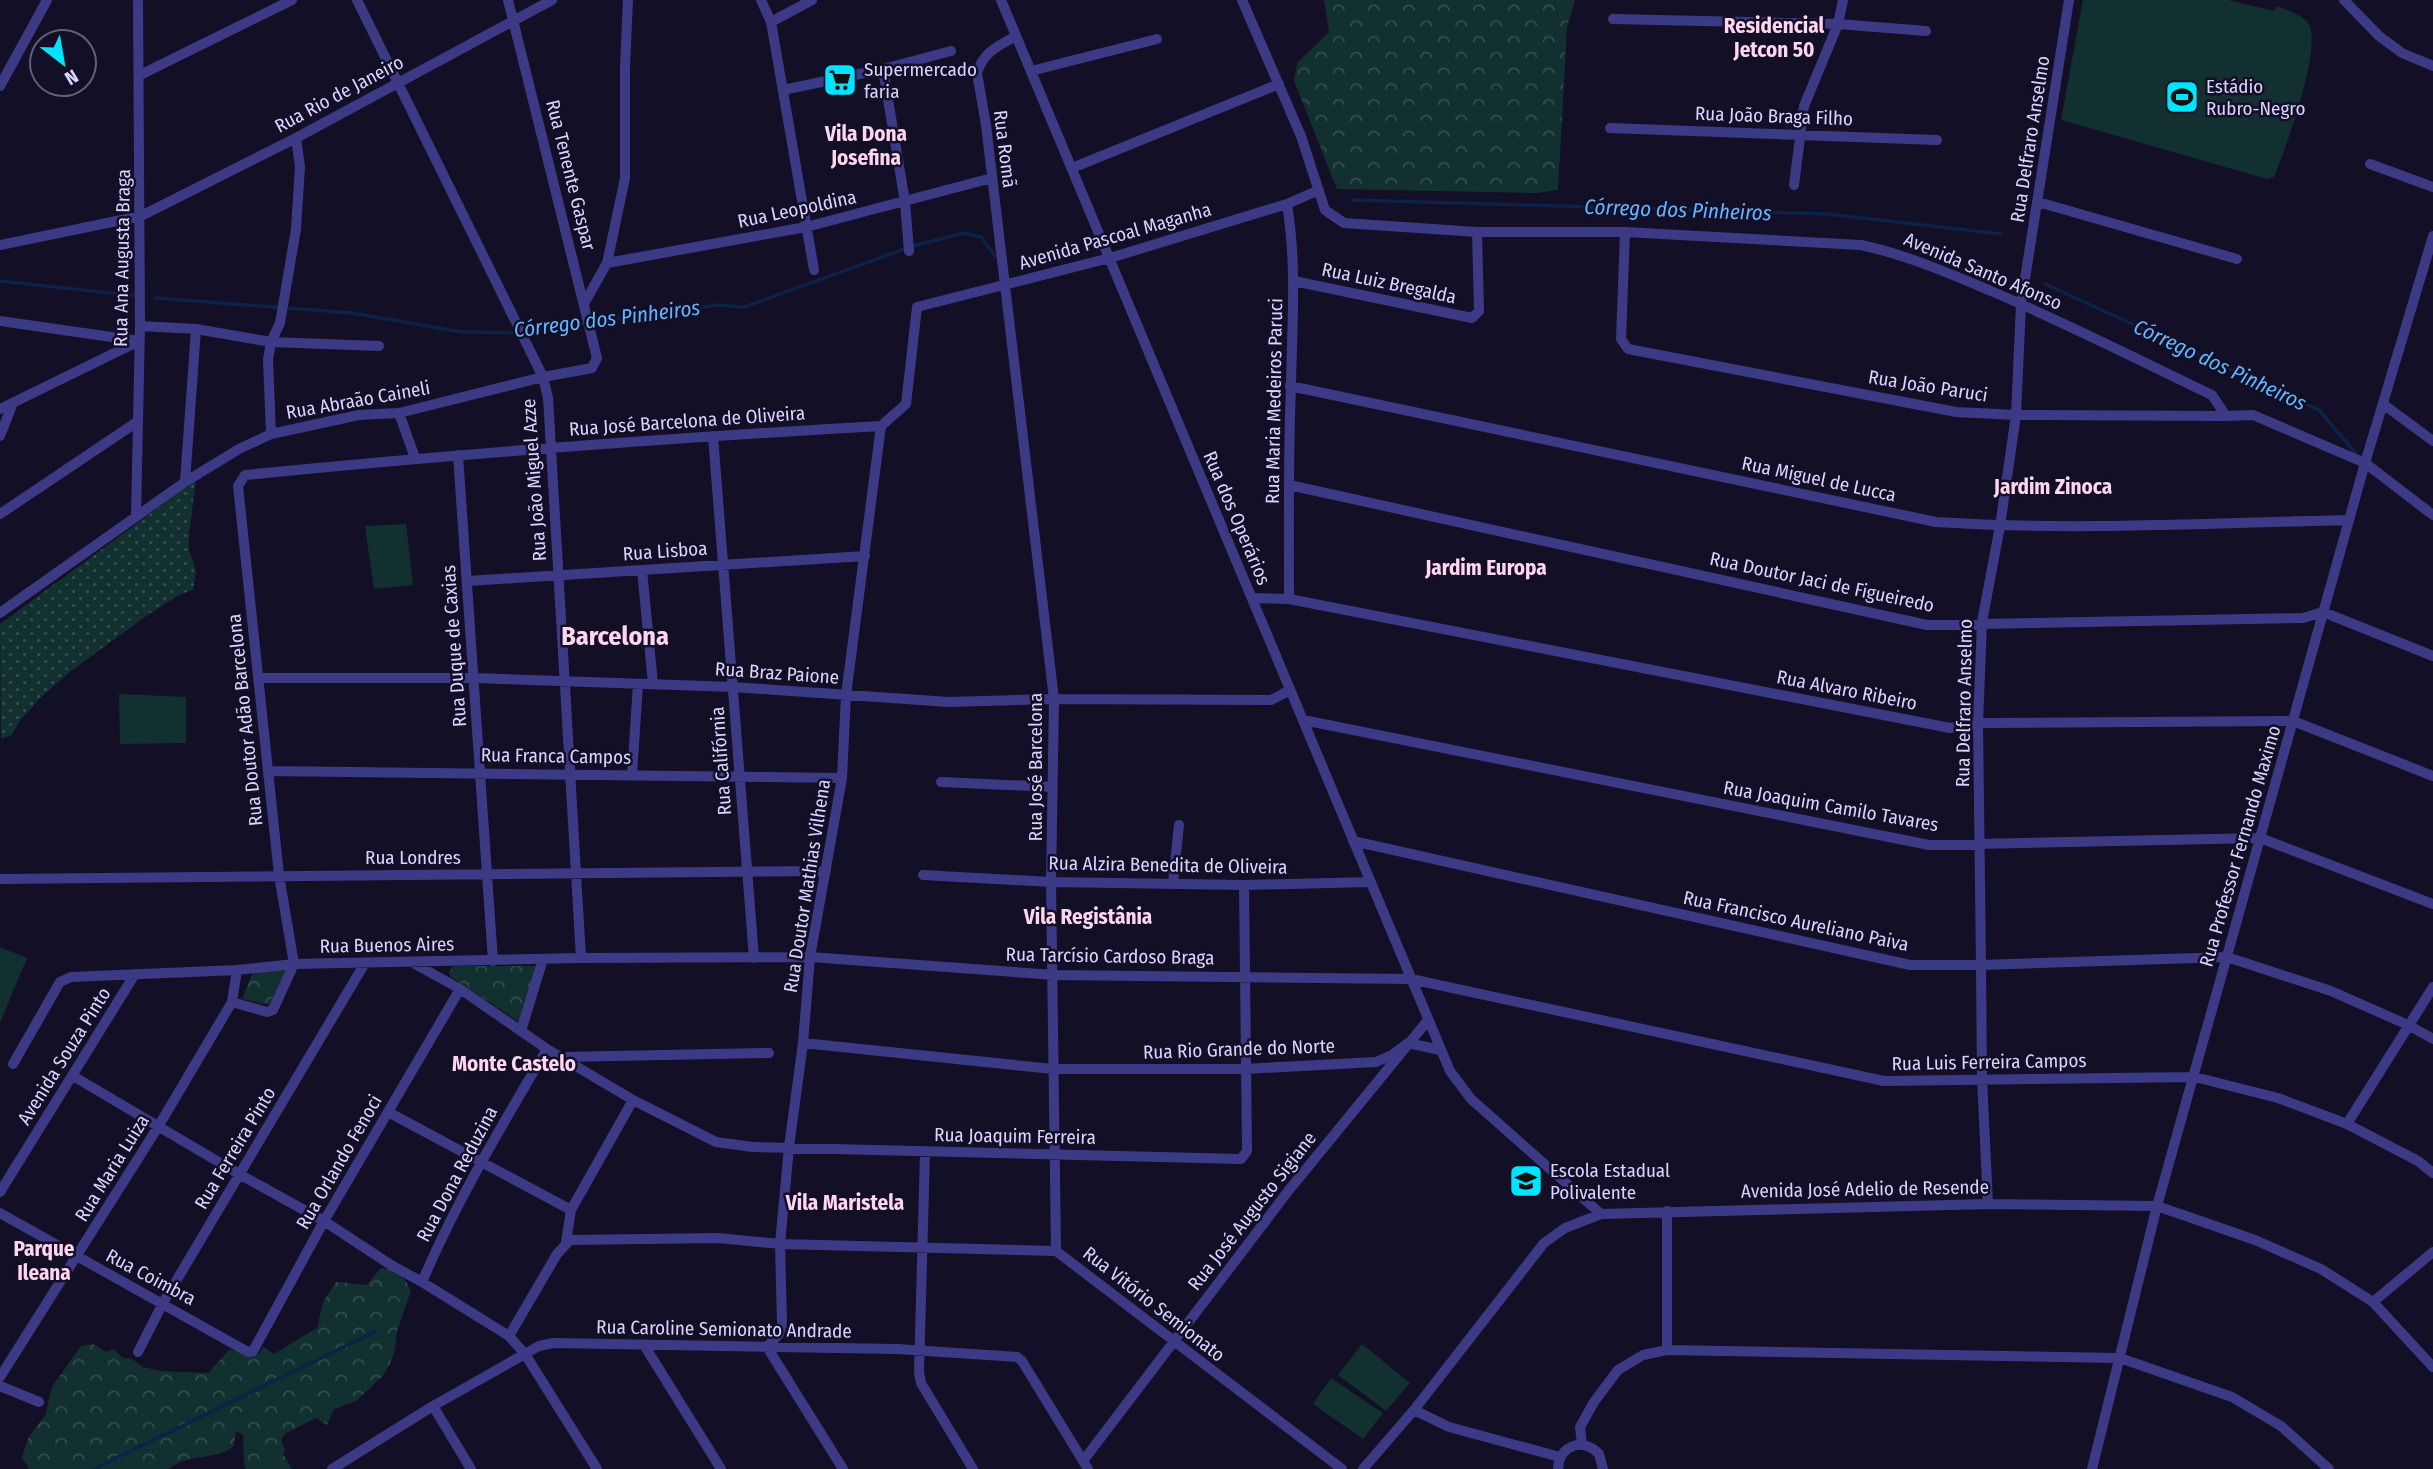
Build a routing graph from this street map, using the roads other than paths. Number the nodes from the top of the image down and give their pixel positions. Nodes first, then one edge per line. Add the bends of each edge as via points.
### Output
1 (47, 0) edge
2 (138, 0) edge
3 (292, 0) edge
4 (357, 0) edge
5 (508, 0) edge
6 (552, 0) edge
7 (628, 0) edge
8 (761, 0) edge
9 (812, 0) edge
10 (1015, 0) edge
11 (1242, 0) edge
12 (1843, 0) edge
13 (2069, 0) edge
14 (2344, 0) edge
15 (1003, 5) edge
16 (1613, 19) dead end
17 (514, 21) junction
18 (771, 22) junction
19 (1838, 24) junction
20 (1926, 31) dead end
21 (1016, 36) junction
22 (1157, 39) dead end
23 (951, 51) dead end
24 (2433, 66) edge
25 (883, 69) junction
26 (1031, 72) junction
27 (140, 75) junction
28 (398, 83) junction
29 (1279, 84) junction
30 (0, 86) edge
31 (783, 90) junction
32 (1610, 128) dead end
33 (1799, 133) junction
34 (296, 138) junction
35 (1937, 140) dead end
36 (2370, 164) dead end
37 (1072, 169) junction
38 (992, 178) junction
39 (1794, 185) dead end
40 (2433, 187) edge
41 (1319, 190) junction
42 (905, 202) junction
43 (2038, 202) junction
44 (1287, 204) junction
45 (141, 216) junction
46 (806, 227) junction
47 (1477, 232) junction
48 (1626, 232) junction
49 (2433, 236) edge
50 (0, 245) edge
51 (909, 251) dead end
52 (1110, 258) junction
53 (2237, 259) dead end
54 (607, 263) junction
55 (814, 270) dead end
56 (1294, 281) junction
57 (1003, 285) junction
58 (585, 302) junction
59 (2021, 304) junction
60 (0, 321) edge
61 (141, 326) junction
62 (196, 329) junction
63 (272, 339) junction
64 (139, 341) junction
65 (379, 346) dead end
66 (597, 358) joint
67 (542, 377) junction
68 (1290, 386) junction
69 (13, 403) junction
70 (2383, 404) junction
71 (0, 409) edge
72 (399, 413) junction
73 (2016, 415) junction
74 (2226, 416) junction
75 (137, 422) junction
76 (881, 426) junction
77 (271, 434) junction
78 (0, 436) edge
79 (713, 436) junction
80 (2433, 441) edge
81 (551, 448) junction
82 (458, 455) junction
83 (415, 458) junction
84 (2365, 463) junction
85 (245, 475) joint
86 (185, 482) junction
87 (1289, 485) junction
88 (0, 514) edge
89 (2433, 515) edge
90 (136, 516) junction
91 (2349, 520) junction
92 (2000, 526) junction
93 (865, 556) junction
94 (723, 565) junction
95 (642, 570) junction
96 (558, 576) junction
97 (467, 581) junction
98 (1252, 598) junction
99 (1289, 599) junction
100 (2323, 611) junction
101 (0, 613) edge
102 (1982, 622) junction
103 (2433, 656) edge
104 (260, 678) junction
105 (474, 678) junction
106 (565, 682) junction
107 (638, 684) junction
108 (653, 684) junction
109 (733, 687) junction
110 (1290, 690) junction
111 (846, 695) junction
112 (1054, 699) junction
113 (1303, 720) junction
114 (2293, 721) junction
115 (1978, 723) junction
116 (269, 771) junction
117 (480, 772) junction
118 (570, 774) junction
119 (632, 775) junction
120 (740, 776) junction
121 (2433, 776) edge
122 (842, 778) junction
123 (941, 782) dead end
124 (1053, 787) junction
125 (1179, 825) dead end
126 (2260, 838) junction
127 (1353, 841) junction
128 (1980, 843) junction
129 (747, 871) junction
130 (826, 871) junction
131 (575, 873) junction
132 (487, 874) junction
133 (279, 875) junction
134 (923, 876) dead end
135 (0, 879) edge
136 (1051, 882) junction
137 (1370, 882) junction
138 (1173, 883) junction
139 (1244, 885) junction
140 (2433, 904) edge
141 (810, 957) junction
142 (2227, 957) junction
143 (580, 958) junction
144 (754, 958) junction
145 (543, 959) junction
146 (494, 961) junction
147 (365, 963) junction
148 (413, 963) junction
149 (294, 964) junction
150 (1981, 965) junction
151 (237, 970) junction
152 (135, 974) junction
153 (1054, 975) junction
154 (1244, 976) junction
155 (1411, 979) junction
156 (2433, 987) edge
157 (460, 989) junction
158 (232, 1002) junction
159 (1428, 1020) junction
160 (2408, 1024) junction
161 (521, 1031) junction
162 (2433, 1039) edge
163 (803, 1043) junction
164 (1408, 1043) junction
165 (547, 1049) junction
166 (1440, 1050) junction
167 (769, 1053) dead end
168 (561, 1058) junction
169 (13, 1063) dead end
170 (1053, 1069) junction
171 (1244, 1069) junction
172 (73, 1076) junction
173 (2194, 1077) junction
174 (1982, 1079) junction
175 (633, 1100) junction
176 (388, 1112) junction
177 (2347, 1124) junction
178 (158, 1127) junction
179 (789, 1147) junction
180 (925, 1152) junction
181 (1055, 1153) junction
182 (481, 1160) junction
183 (2433, 1173) edge
184 (239, 1174) junction
185 (0, 1192) edge
186 (1988, 1204) junction
187 (2158, 1206) junction
188 (571, 1210) junction
189 (1667, 1211) junction
190 (0, 1213) edge
191 (1601, 1214) junction
192 (324, 1221) junction
193 (566, 1242) junction
194 (780, 1244) junction
195 (922, 1247) junction
196 (1056, 1251) junction
197 (2433, 1252) edge
198 (77, 1257) junction
199 (422, 1282) junction
200 (2373, 1302) junction
201 (163, 1303) junction
202 (509, 1336) junction
203 (1174, 1342) junction
204 (644, 1345) junction
205 (767, 1347) junction
206 (919, 1350) junction
207 (1667, 1350) junction
208 (138, 1352) dead end
209 (248, 1352) joint
210 (526, 1354) junction
211 (2120, 1358) junction
212 (2433, 1367) edge
213 (0, 1377) edge
214 (0, 1386) edge
215 (39, 1402) dead end
216 (433, 1406) junction
217 (1414, 1410) junction
218 (1582, 1444) junction
219 (1560, 1457) junction
220 (1085, 1465) edge
221 (340, 1467) edge
222 (471, 1469) edge
223 (597, 1469) edge
224 (720, 1469) edge
225 (843, 1469) edge
226 (973, 1469) edge
227 (1342, 1469) edge
228 (1363, 1469) edge
229 (1558, 1469) edge
230 (1602, 1469) edge
231 (2092, 1469) edge
232 (2329, 1469) edge

1 - 30 street
2 - 27 street, Rua Ana Augusta Braga
3 - 27 street
4 - 28 street, Rua João Miguel Azze
5 - 17 street, Rua Tenente Gaspar
6 - 17 street, Rua Rio de Janeiro
7 - 54 street via 625,178
8 - 18 street
9 - 18 street
10 - 15 street
11 - 29 street, Avenida Santo Afonso
12 - 19 street
13 - 43 street, Rua Delfraro Anselmo
14 - 24 street via 2379,36 2402,53
15 - 21 street, Rua dos Operários
16 - 19 street
17 - 28 street, Rua Rio de Janeiro
17 - 58 street, Rua Tenente Gaspar
18 - 31 street
19 - 20 street
19 - 33 street via 1804,106
21 - 26 street, Rua dos Operários
21 - 38 street, Rua Romã via 988,51 976,73
22 - 26 street
23 - 25 street
25 - 31 street
25 - 42 street
26 - 37 street, Rua dos Operários
27 - 45 street, Rua Ana Augusta Braga
28 - 34 street, Rua Rio de Janeiro
28 - 67 street, Rua João Miguel Azze
29 - 37 street
29 - 41 street, Avenida Santo Afonso
31 - 46 street
32 - 33 street, Rua João Braga Filho
33 - 35 street, Rua João Braga Filho
33 - 39 street
34 - 45 street, Rua Rio de Janeiro
34 - 63 street via 300,167 296,229
36 - 40 street
37 - 52 street, Rua dos Operários
38 - 42 street, Rua Leopoldina
38 - 57 street, Rua Romã
41 - 44 street, Avenida Pascoal Maganha
41 - 47 street, Avenida Santo Afonso via 1325,210 1344,222
42 - 46 street, Rua Leopoldina
42 - 51 street
43 - 53 street
43 - 59 street, Rua Delfraro Anselmo
44 - 52 street, Avenida Pascoal Maganha
44 - 56 street, Rua Maria Medeiros Paruci
45 - 50 street, Rua Rio de Janeiro
45 - 61 street, Rua Ana Augusta Braga
46 - 54 street, Rua Leopoldina
46 - 55 street
47 - 48 street, Avenida Santo Afonso
47 - 56 street, Rua Luiz Bregalda via 1479,311 1472,318
48 - 59 street, Avenida Santo Afonso via 1861,245 1914,258
48 - 73 street, Rua João Paruci via 1621,339 1628,349 1956,412
49 - 70 street, Rua Professor Fernando Maximo
52 - 57 street, Avenida Pascoal Maganha
52 - 98 street, Rua dos Operários
54 - 58 street
56 - 68 street, Rua Maria Medeiros Paruci
57 - 76 street, Avenida Pascoal Maganha via 917,307 906,404
57 - 112 street, Rua José Barcelona
58 - 66 street, Rua Tenente Gaspar
59 - 73 street, Rua Delfraro Anselmo
59 - 74 street, Avenida Santo Afonso via 2212,395
60 - 64 street
61 - 62 street
61 - 64 street, Rua Ana Augusta Braga
62 - 63 street
62 - 86 street
63 - 65 street
63 - 77 street via 268,360
64 - 69 street
64 - 75 street, Rua Ana Augusta Braga
66 - 67 street, Rua Abraão Caineli via 592,368
67 - 72 street, Rua Abraão Caineli
67 - 81 street, Rua João Miguel Azze
68 - 87 street, Rua Maria Medeiros Paruci
68 - 92 street, Rua Miguel de Lucca via 1936,522
69 - 71 street
69 - 78 street
70 - 80 street
70 - 84 street, Rua Professor Fernando Maximo
72 - 77 street, Rua Abraão Caineli via 359,415
72 - 83 street
73 - 74 street, Rua João Paruci
73 - 92 street, Rua Delfraro Anselmo
74 - 84 street via 2253,415
75 - 88 street
75 - 90 street, Rua Ana Augusta Braga
76 - 79 street, Rua José Barcelona de Oliveira
76 - 93 street, Rua Doutor Mathias Vilhena
77 - 86 street, Rua Abraão Caineli
79 - 81 street, Rua José Barcelona de Oliveira
79 - 94 street, Rua Califórnia
81 - 82 street, Rua José Barcelona de Oliveira
81 - 96 street, Rua João Miguel Azze
82 - 83 street, Rua José Barcelona de Oliveira
82 - 97 street, Rua Duque de Caxias
83 - 85 street, Rua José Barcelona de Oliveira
84 - 89 street
84 - 91 street, Rua Professor Fernando Maximo
85 - 104 street, Rua Doutor Adão Barcelona via 238,486
86 - 90 street, Rua Abraão Caineli
87 - 99 street, Rua Maria Medeiros Paruci
87 - 102 street, Rua Doutor Jaci de Figueiredo via 1927,625
90 - 101 street, Rua Abraão Caineli
91 - 92 street, Rua Miguel de Lucca
91 - 100 street, Rua Professor Fernando Maximo
92 - 102 street, Rua Delfraro Anselmo
93 - 94 street, Rua Lisboa
93 - 111 street, Rua Doutor Mathias Vilhena
94 - 95 street, Rua Lisboa
94 - 109 street, Rua Califórnia
95 - 96 street, Rua Lisboa
95 - 108 street
96 - 97 street, Rua Lisboa
96 - 106 street, Rua João Miguel Azze
97 - 105 street, Rua Duque de Caxias
98 - 99 street, Rua Alvaro Ribeiro
98 - 110 street, Rua dos Operários
99 - 115 street, Rua Alvaro Ribeiro via 1950,728
100 - 102 street, Rua Doutor Jaci de Figueiredo via 2303,618
100 - 103 street
100 - 114 street, Rua Professor Fernando Maximo
102 - 115 street, Rua Delfraro Anselmo
104 - 105 street, Rua Braz Paione
104 - 116 street, Rua Doutor Adão Barcelona
105 - 106 street, Rua Braz Paione
105 - 117 street, Rua Duque de Caxias
106 - 107 street, Rua Braz Paione
106 - 118 street, Rua João Miguel Azze
107 - 108 street, Rua Braz Paione
107 - 119 street
108 - 109 street, Rua Braz Paione
109 - 111 street, Rua Braz Paione
109 - 120 street, Rua Califórnia
110 - 112 street, Rua Braz Paione via 1271,699
110 - 113 street, Rua dos Operários
111 - 112 street, Rua Braz Paione via 948,702
111 - 122 street, Rua Doutor Mathias Vilhena
112 - 124 street, Rua José Barcelona
113 - 127 street, Rua dos Operários
113 - 128 street, Rua Joaquim Camilo Tavares via 1929,845
114 - 115 street, Rua Alvaro Ribeiro
114 - 121 street, Rua Alvaro Ribeiro
114 - 126 street, Rua Professor Fernando Maximo
115 - 128 street, Rua Delfraro Anselmo
116 - 117 street, Rua Franca Campos
116 - 133 street, Rua Doutor Adão Barcelona
117 - 118 street, Rua Franca Campos
117 - 132 street, Rua Duque de Caxias
118 - 119 street, Rua Franca Campos
118 - 131 street, Rua João Miguel Azze
119 - 120 street, Rua Franca Campos
120 - 122 street, Rua Franca Campos
120 - 129 street, Rua Califórnia
122 - 130 street, Rua Doutor Mathias Vilhena
123 - 124 street
124 - 136 street, Rua José Barcelona
125 - 138 street
126 - 128 street, Rua Joaquim Camilo Tavares
126 - 140 street, Rua Joaquim Camilo Tavares
126 - 142 street, Rua Professor Fernando Maximo
127 - 137 street, Rua dos Operários
127 - 150 street, Rua Francisco Aureliano Paiva via 1910,965
128 - 150 street, Rua Delfraro Anselmo
129 - 130 street, Rua Londres
129 - 131 street, Rua Londres
129 - 144 street, Rua Califórnia
130 - 141 street, Rua Doutor Mathias Vilhena
131 - 132 street, Rua Londres
131 - 143 street, Rua João Miguel Azze
132 - 133 street, Rua Londres
132 - 146 street, Rua Duque de Caxias
133 - 135 street, Rua Londres
133 - 149 street, Rua Doutor Adão Barcelona
134 - 136 street, Rua Alzira Benedita de Oliveira
136 - 138 street, Rua Alzira Benedita de Oliveira
136 - 153 street, Rua José Barcelona
137 - 139 street, Rua Alzira Benedita de Oliveira
137 - 155 street, Rua dos Operários
138 - 139 street, Rua Alzira Benedita de Oliveira
139 - 154 street
141 - 144 street, Rua Buenos Aires
141 - 153 street, Rua Tarcísio Cardoso Braga
141 - 163 street, Rua Doutor Mathias Vilhena
142 - 150 street, Rua Francisco Aureliano Paiva
142 - 160 street, Rua Francisco Aureliano Paiva via 2331,991
142 - 173 street, Rua Professor Fernando Maximo
143 - 144 street, Rua Buenos Aires
143 - 145 street, Rua Buenos Aires
145 - 146 street, Rua Buenos Aires
145 - 161 street
146 - 148 street, Rua Buenos Aires
147 - 148 street, Rua Buenos Aires
147 - 149 street, Rua Buenos Aires
147 - 184 street, Rua Ferreira Pinto
148 - 157 street, Rua Joaquim Ferreira
149 - 151 street, Rua Buenos Aires
149 - 158 street via 273,1010
150 - 174 street, Rua Delfraro Anselmo
151 - 152 street, Rua Buenos Aires
151 - 158 street, Rua Maria Luiza
152 - 169 street, Rua Buenos Aires via 71,977 60,982
152 - 172 street, Avenida Souza Pinto
153 - 154 street, Rua Tarcísio Cardoso Braga
153 - 170 street, Rua José Barcelona
154 - 155 street, Rua Tarcísio Cardoso Braga
154 - 171 street
155 - 159 street, Rua dos Operários
155 - 174 street, Rua Luis Ferreira Campos via 1884,1082
156 - 160 street
157 - 161 street, Rua Joaquim Ferreira
157 - 176 street, Rua Orlando Fenoci
158 - 178 street, Rua Maria Luiza
159 - 164 street, Rua José Augusto Sigiane
159 - 166 street, Rua dos Operários
160 - 162 street, Rua Francisco Aureliano Paiva
160 - 177 street
161 - 165 street, Rua Joaquim Ferreira
163 - 170 street, Rua Rio Grande do Norte
163 - 179 street, Rua Doutor Mathias Vilhena
164 - 166 street
164 - 171 street, Rua Rio Grande do Norte via 1376,1062
164 - 203 street, Rua José Augusto Sigiane via 1289,1189
165 - 168 street, Rua Joaquim Ferreira
165 - 182 street, Rua Dona Reduzina
166 - 191 street via 1471,1099
167 - 168 street
168 - 175 street, Rua Joaquim Ferreira
170 - 171 street, Rua Rio Grande do Norte
170 - 181 street, Rua José Barcelona
171 - 181 street, Rua Joaquim Ferreira via 1247,1151 1241,1159
172 - 178 street
172 - 185 street, Avenida Souza Pinto
173 - 174 street, Rua Luis Ferreira Campos
173 - 177 street, Rua Luis Ferreira Campos via 2278,1098
173 - 187 street, Rua Professor Fernando Maximo
174 - 186 street, Rua Delfraro Anselmo
175 - 179 street, Rua Joaquim Ferreira via 716,1142
175 - 188 street
176 - 182 street
176 - 192 street, Rua Orlando Fenoci
177 - 183 street, Rua Luis Ferreira Campos
178 - 184 street
178 - 198 street, Rua Maria Luiza
179 - 180 street, Rua Joaquim Ferreira
179 - 194 street, Rua Doutor Mathias Vilhena
180 - 181 street, Rua Joaquim Ferreira
180 - 195 street
181 - 196 street, Rua José Barcelona
182 - 188 street
182 - 199 street, Rua Dona Reduzina
184 - 192 street
184 - 201 street, Rua Ferreira Pinto
186 - 187 street, Avenida José Adelio de Resende
186 - 189 street, Avenida José Adelio de Resende
187 - 200 street, Avenida José Adelio de Resende via 2321,1269
187 - 211 street, Rua Professor Fernando Maximo
188 - 193 street
189 - 191 street, Avenida José Adelio de Resende
189 - 207 street
190 - 198 street, Rua Coimbra
191 - 217 street, Avenida José Adelio de Resende via 1565,1228 1544,1243
192 - 199 street
192 - 209 street, Rua Orlando Fenoci via 256,1349
193 - 194 street, Rua Vitório Semionato via 718,1238
193 - 202 street
194 - 195 street, Rua Vitório Semionato
194 - 205 street, Rua Doutor Mathias Vilhena via 782,1324
195 - 196 street, Rua Vitório Semionato
195 - 206 street
196 - 203 street, Rua Vitório Semionato
197 - 200 street
198 - 201 street, Rua Coimbra
198 - 213 street, Rua Maria Luiza
199 - 202 street
200 - 212 street, Avenida José Adelio de Resende
201 - 208 street, Rua Ferreira Pinto
201 - 209 street, Rua Coimbra
202 - 210 street
203 - 220 street, Rua José Augusto Sigiane
203 - 227 street, Rua Vitório Semionato
204 - 205 street, Rua Caroline Semionato Andrade
204 - 210 street, Rua Caroline Semionato Andrade via 553,1343
204 - 224 street
205 - 206 street, Rua Caroline Semionato Andrade
205 - 225 street
206 - 220 street, Rua Caroline Semionato Andrade via 1017,1357
206 - 226 street via 922,1383
207 - 211 street
207 - 218 street via 1643,1355 1618,1370 1580,1427
210 - 216 street, Rua Caroline Semionato Andrade
210 - 223 street
211 - 231 street, Rua Professor Fernando Maximo
211 - 232 street via 2232,1398 2281,1426
214 - 215 street
216 - 221 street, Rua Caroline Semionato Andrade
216 - 222 street
217 - 219 street via 1449,1427
217 - 228 street, Avenida José Adelio de Resende
218 - 219 street via 1569,1447
218 - 230 street via 1599,1454
219 - 229 street

